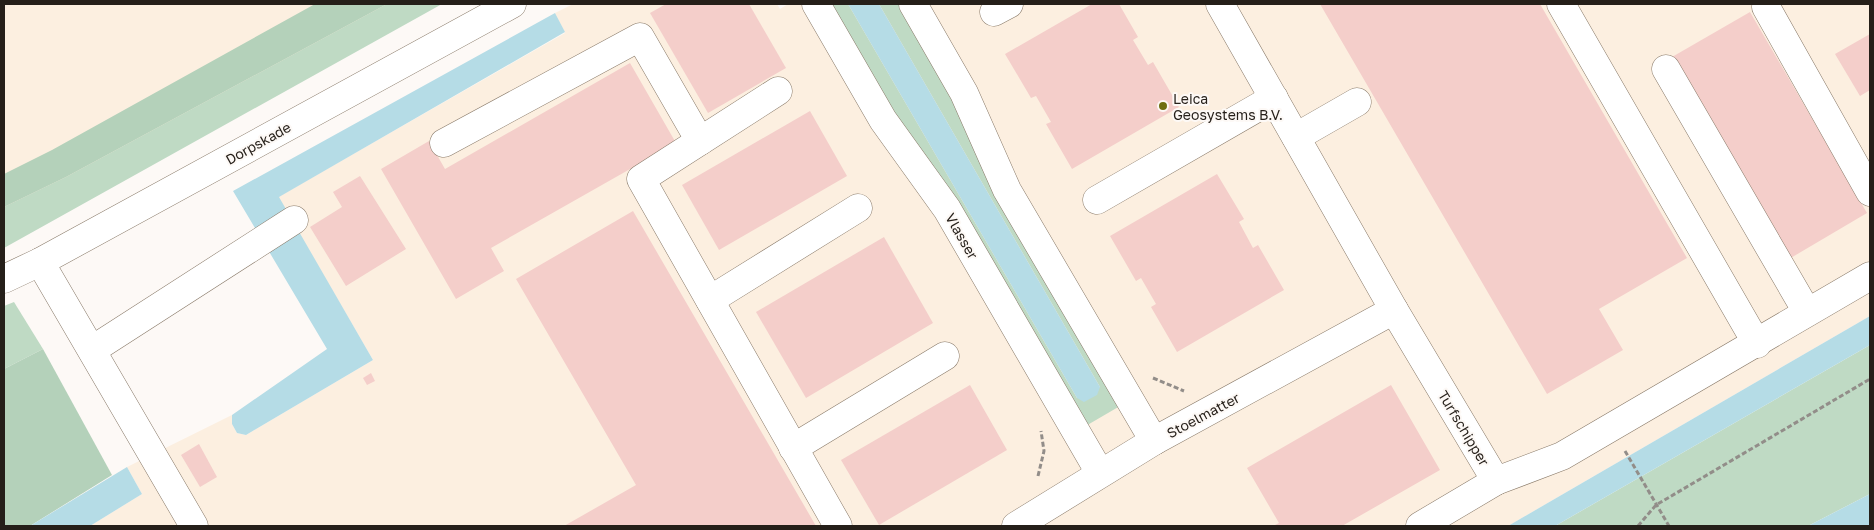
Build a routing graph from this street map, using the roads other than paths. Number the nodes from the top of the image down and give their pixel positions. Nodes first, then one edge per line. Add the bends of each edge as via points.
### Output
1 (512, 4) edge
2 (816, 4) edge
3 (913, 4) edge
4 (1220, 4) edge
5 (1562, 4) edge
6 (1766, 7) dead end
7 (1666, 69) dead end
8 (778, 91) dead end
9 (1274, 98) junction
10 (1357, 102) dead end
11 (1296, 137) junction
12 (700, 141) junction
13 (444, 144) dead end
14 (1870, 192) edge
15 (1097, 200) dead end
16 (858, 208) dead end
17 (294, 220) dead end
18 (40, 262) junction
19 (1870, 276) edge
20 (4, 280) edge
21 (710, 300) junction
22 (1394, 310) junction
23 (1807, 312) junction
24 (1757, 344) junction
25 (92, 350) junction
26 (945, 356) dead end
27 (1154, 441) junction
28 (793, 448) junction
29 (1100, 473) junction
30 (1496, 481) junction
31 (194, 526) edge
32 (838, 526) edge
33 (1016, 526) edge
34 (1420, 526) edge

1 - 18 street, Dorpskade
2 - 29 street, Vlasser via 883,120 947,209
3 - 27 street via 964,93 1007,190
4 - 9 street, Turfschipper
5 - 24 street
6 - 14 street
7 - 23 street
8 - 12 street
9 - 11 street, Turfschipper
9 - 15 street
10 - 11 street
11 - 22 street, Turfschipper
12 - 13 street via 640,37
12 - 21 street via 641,179
16 - 21 street
17 - 25 street
18 - 20 street, Dorpskade
18 - 25 street
19 - 23 street, Turfschipper
21 - 28 street
22 - 27 street, Stoelmatter
22 - 30 street, Turfschipper
23 - 24 street, Turfschipper
24 - 30 street, Turfschipper via 1562,456
25 - 31 street
26 - 28 street
27 - 29 street, Stoelmatter
28 - 32 street
29 - 33 street, Stoelmatter
30 - 34 street

